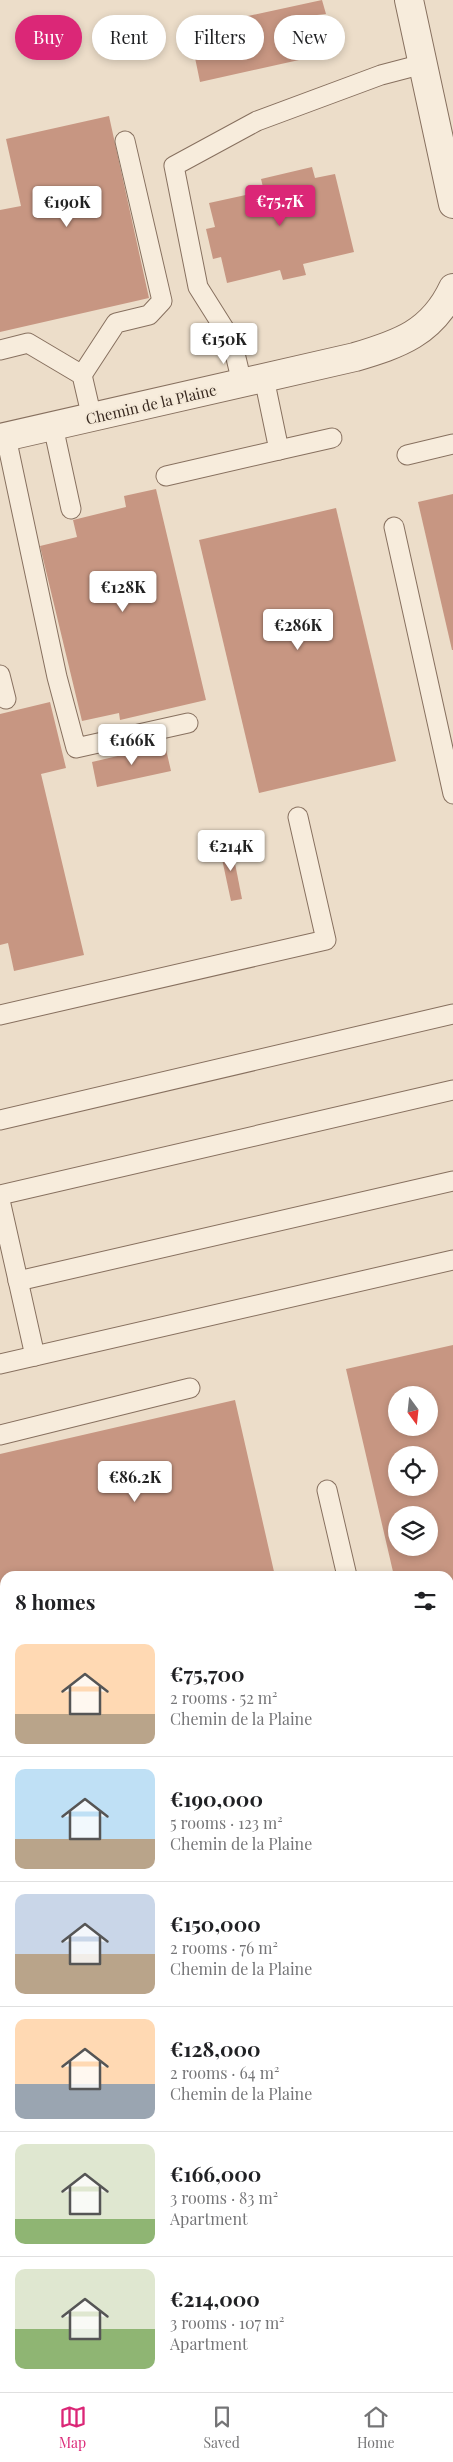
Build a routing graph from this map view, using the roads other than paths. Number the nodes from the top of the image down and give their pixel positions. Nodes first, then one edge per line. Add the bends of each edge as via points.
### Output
1 (409, 0) edge
2 (423, 64) junction
3 (125, 141) dead end
4 (453, 204) edge
5 (453, 288) edge
6 (0, 350) edge
7 (82, 375) junction
8 (253, 380) junction
9 (92, 418) junction
10 (53, 426) junction
11 (3, 438) edge
12 (332, 438) dead end
13 (453, 444) edge
14 (279, 450) junction
15 (407, 455) dead end
16 (166, 476) dead end
17 (71, 509) dead end
18 (394, 527) dead end
19 (0, 675) edge
20 (6, 699) dead end
21 (188, 723) dead end
22 (453, 794) edge
23 (298, 817) dead end
24 (453, 1014) edge
25 (0, 1015) edge
26 (453, 1090) edge
27 (0, 1120) edge
28 (453, 1181) edge
29 (0, 1195) edge
30 (0, 1200) edge
31 (453, 1260) edge
32 (18, 1281) junction
33 (35, 1356) junction
34 (0, 1364) edge
35 (190, 1388) dead end
36 (0, 1435) edge
37 (326, 1490) dead end
38 (346, 1571) edge

1 - 2 street
2 - 4 street
2 - 8 lane via 381,75 257,122 174,166 198,287
3 - 7 lane via 162,301 149,315 116,323
5 - 8 street, Chemin de la Plaine via 433,320 414,335 387,348
6 - 7 lane via 28,343
7 - 9 lane
8 - 9 street, Chemin de la Plaine
8 - 14 lane
9 - 10 street, Chemin de la Plaine
10 - 11 street, Chemin de la Plaine
10 - 17 lane
11 - 21 lane via 76,748
12 - 14 lane
13 - 15 lane
14 - 16 lane
18 - 22 lane
19 - 20 lane
23 - 25 lane via 326,940
24 - 27 lane
26 - 29 lane
28 - 32 lane
30 - 32 lane
31 - 33 lane
32 - 33 lane
33 - 34 lane
35 - 36 lane
37 - 38 lane

